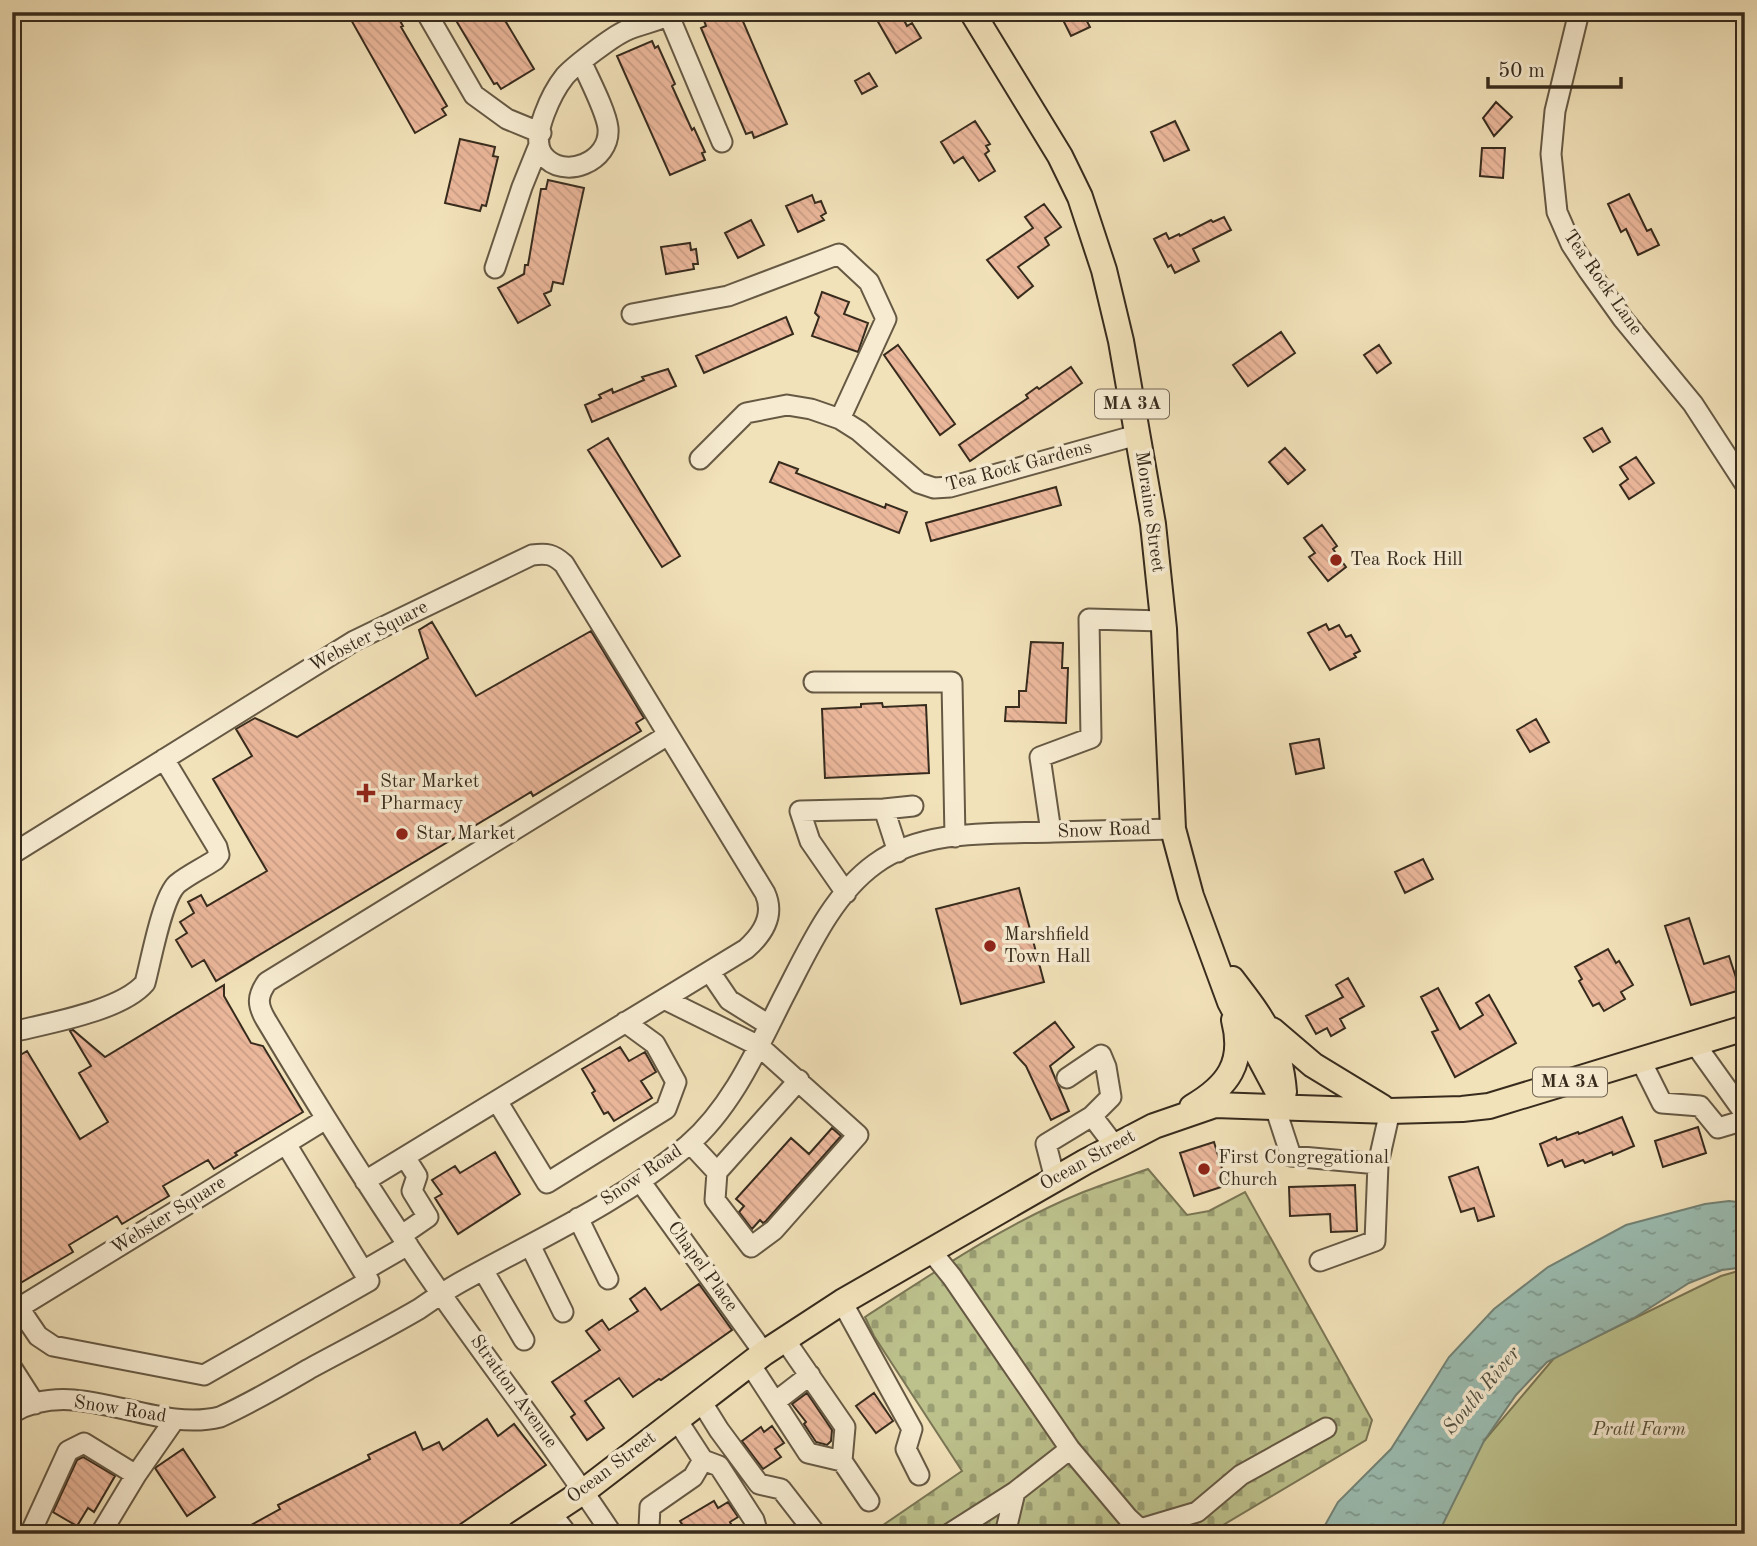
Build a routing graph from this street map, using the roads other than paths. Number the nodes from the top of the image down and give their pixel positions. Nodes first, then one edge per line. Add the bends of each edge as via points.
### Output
1 (426, 12) edge
2 (972, 12) edge
3 (1579, 12) edge
4 (672, 14) edge
5 (582, 63) junction
6 (540, 139) junction
7 (722, 142) dead end
8 (495, 268) dead end
9 (632, 314) dead end
10 (840, 419) junction
11 (1137, 435) junction
12 (700, 459) dead end
13 (1745, 484) edge
14 (1163, 621) junction
15 (814, 682) dead end
16 (668, 735) junction
17 (164, 759) junction
18 (913, 806) dead end
19 (884, 809) junction
20 (1173, 829) junction
21 (1051, 832) junction
22 (955, 837) junction
23 (898, 852) junction
24 (12, 854) edge
25 (846, 893) junction
26 (1214, 957) junction
27 (710, 972) junction
28 (664, 999) junction
29 (1230, 1002) junction
30 (625, 1022) junction
31 (769, 1025) junction
32 (1266, 1025) junction
33 (1745, 1028) edge
34 (12, 1032) edge
35 (1695, 1044) junction
36 (759, 1046) junction
37 (1640, 1059) junction
38 (1067, 1079) dead end
39 (799, 1080) junction
40 (497, 1101) junction
41 (1280, 1107) junction
42 (1390, 1111) junction
43 (1745, 1114) edge
44 (1092, 1116) junction
45 (326, 1119) junction
46 (1745, 1120) edge
47 (1154, 1126) junction
48 (690, 1143) junction
49 (286, 1144) junction
50 (1114, 1146) junction
51 (405, 1157) junction
52 (1378, 1164) junction
53 (717, 1172) junction
54 (1055, 1179) junction
55 (365, 1181) junction
56 (640, 1181) junction
57 (578, 1218) junction
58 (405, 1240) junction
59 (530, 1245) junction
60 (931, 1251) junction
61 (1320, 1261) dead end
62 (483, 1270) junction
63 (363, 1271) junction
64 (608, 1279) dead end
65 (442, 1293) junction
66 (842, 1302) junction
67 (16, 1310) edge
68 (563, 1312) dead end
69 (524, 1340) dead end
70 (785, 1340) junction
71 (757, 1358) junction
72 (12, 1368) edge
73 (810, 1375) junction
74 (701, 1401) junction
75 (775, 1402) junction
76 (35, 1404) junction
77 (12, 1413) edge
78 (175, 1419) junction
79 (677, 1420) junction
80 (1326, 1428) dead end
81 (1070, 1448) junction
82 (703, 1460) junction
83 (842, 1461) junction
84 (136, 1475) junction
85 (919, 1475) dead end
86 (584, 1491) junction
87 (1015, 1492) junction
88 (869, 1502) dead end
89 (551, 1513) junction
90 (101, 1533) edge
91 (30, 1534) edge
92 (519, 1534) edge
93 (567, 1534) edge
94 (612, 1534) edge
95 (654, 1534) edge
96 (758, 1534) edge
97 (816, 1534) edge
98 (949, 1534) edge
99 (1005, 1534) edge

1 - 6 street via 474,95
2 - 11 main road, Moraine Street / MA 3A via 1080,197 1104,270
3 - 13 street, Tea Rock Lane via 1555,111 1550,154 1557,212 1588,270 1693,404
4 - 5 street via 625,31
4 - 7 street
5 - 6 street via 552,96
5 - 6 street via 608,128 604,146 595,159 579,166 561,166 544,156
6 - 8 street
9 - 10 street via 728,296 839,254 869,282 886,319
10 - 11 street, Tea Rock Gardens via 919,483 934,488
10 - 12 street, Tea Rock Gardens via 787,405 746,413
11 - 14 main road, Moraine Street / MA 3A via 1153,524
14 - 20 main road, Moraine Street / MA 3A
14 - 21 street via 1089,619 1091,738 1040,757
15 - 22 street via 952,682
16 - 17 street, Webster Square via 564,564 547,553 532,555 354,641
16 - 27 street, Webster Square via 770,904 758,936
16 - 45 street via 267,982 260,992 260,1010
17 - 24 street, Webster Square
17 - 34 street via 219,855 172,891 145,983 138,992 113,1004
18 - 19 street
19 - 23 street
19 - 25 street via 800,811 810,841
20 - 21 street, Snow Road
20 - 26 main road, Moraine Street / MA 3A via 1191,897
21 - 22 street, Snow Road
22 - 23 street, Snow Road
23 - 25 street, Snow Road via 876,863
25 - 31 street, Snow Road via 809,947
26 - 29 main road, Moraine Street / MA 3A
26 - 32 main road, Moraine Street / MA 3A
27 - 28 street, Webster Square
27 - 31 street via 729,1000
28 - 30 street, Webster Square
28 - 36 street
29 - 41 main road, Moraine Street / MA 3A
29 - 47 main road via 1238,1039 1236,1063 1216,1091
30 - 40 street, Webster Square
30 - 40 street via 655,1044 676,1082 666,1109 547,1183
31 - 36 street, Snow Road
32 - 41 main road, Moraine Street / MA 3A via 1279,1053
32 - 42 main road, MA 3A via 1313,1065
33 - 35 main road, Ocean Street / MA 3A
35 - 37 main road, Ocean Street / MA 3A
35 - 43 street
36 - 39 street
36 - 48 street, Snow Road via 726,1102
37 - 42 main road, Ocean Street / MA 3A via 1489,1106
37 - 46 street via 1662,1103 1700,1107 1718,1128
38 - 44 street via 1101,1055 1111,1097
39 - 53 street
39 - 53 street via 859,1135 774,1230 751,1247 715,1200
40 - 51 street, Webster Square
41 - 42 main road, Ocean Street / MA 3A
41 - 47 main road, Ocean Street via 1215,1105
41 - 52 street via 1291,1156
42 - 52 street
44 - 50 street
44 - 54 street via 1046,1144
45 - 49 street, Webster Square
45 - 55 street
47 - 50 main road, Ocean Street
48 - 53 street
48 - 56 street, Snow Road
49 - 63 street
49 - 67 street, Webster Square
50 - 54 main road, Ocean Street
51 - 55 street, Webster Square
51 - 58 street via 417,1176 412,1191 428,1217
52 - 61 street via 1375,1241
54 - 60 main road, Ocean Street
55 - 58 street
56 - 57 street, Snow Road
56 - 71 street, Chapel Place
57 - 59 street, Snow Road
57 - 64 street
58 - 63 street
58 - 65 street
59 - 62 street, Snow Road
59 - 68 street
60 - 66 main road, Ocean Street
60 - 81 street
62 - 65 street, Snow Road
62 - 69 street
63 - 67 street via 369,1281 204,1375 53,1346
65 - 78 street, Snow Road via 231,1412 208,1420
65 - 86 street, Stratton Avenue
66 - 70 main road, Ocean Street
66 - 85 street via 912,1429 906,1449
70 - 71 main road, Ocean Street
70 - 73 street
71 - 74 main road, Ocean Street
71 - 75 street, Chapel Place
72 - 76 street
73 - 75 street
73 - 83 street via 845,1427
74 - 79 main road, Ocean Street
74 - 97 street via 759,1484 781,1489
75 - 83 street, Chapel Place via 808,1453
76 - 77 street, Snow Road
76 - 78 street, Snow Road via 81,1401
78 - 84 street
79 - 82 street
79 - 86 main road, Ocean Street
80 - 81 street via 1241,1475 1197,1512 1140,1529
81 - 87 street
82 - 95 street via 693,1478 650,1507 649,1527
82 - 96 street via 719,1466
83 - 88 street
84 - 90 street
84 - 91 street via 84,1443 68,1451
86 - 89 main road, Ocean Street
86 - 94 street, Stratton Avenue
87 - 98 street
87 - 99 street
89 - 92 main road, Ocean Street
89 - 93 street

